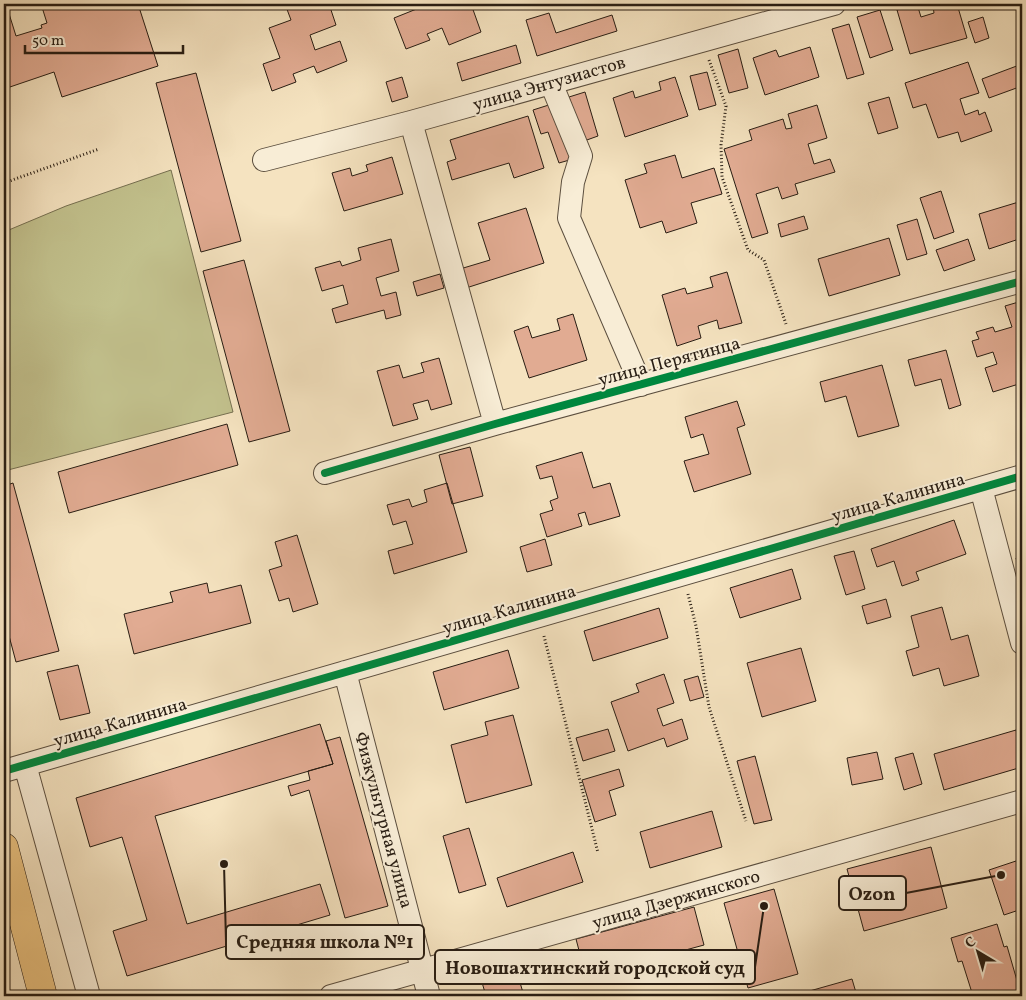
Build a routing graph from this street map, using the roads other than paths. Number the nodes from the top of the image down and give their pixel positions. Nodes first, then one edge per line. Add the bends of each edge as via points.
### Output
1 (834, 4) edge
2 (551, 83) junction
3 (411, 122) junction
4 (264, 160) dead end
5 (1022, 281) edge
6 (641, 385) junction
7 (495, 424) junction
8 (325, 473) dead end
9 (1022, 476) edge
10 (981, 488) junction
11 (1022, 643) edge
12 (345, 672) junction
13 (14, 768) edge
14 (1022, 802) edge
15 (4, 847) edge
16 (422, 970) junction
17 (43, 996) edge
18 (90, 996) edge
19 (331, 996) edge
20 (429, 996) edge

1 - 2 street, улица Энтузиастов
2 - 3 street, улица Энтузиастов
2 - 6 street via 581,156 573,182 569,218
3 - 4 street, улица Энтузиастов
3 - 7 street
5 - 6 street, улица Перятинца
6 - 7 street, улица Перятинца
7 - 8 street, улица Перятинца
9 - 10 street, улица Калинина
10 - 11 street
10 - 12 street, улица Калинина
12 - 13 street, улица Калинина
12 - 16 street, Физкультурная улица
13 - 18 street
14 - 16 street, улица Дзержинского
15 - 17 main road
16 - 19 street, улица Дзержинского
16 - 20 street, Физкультурная улица

